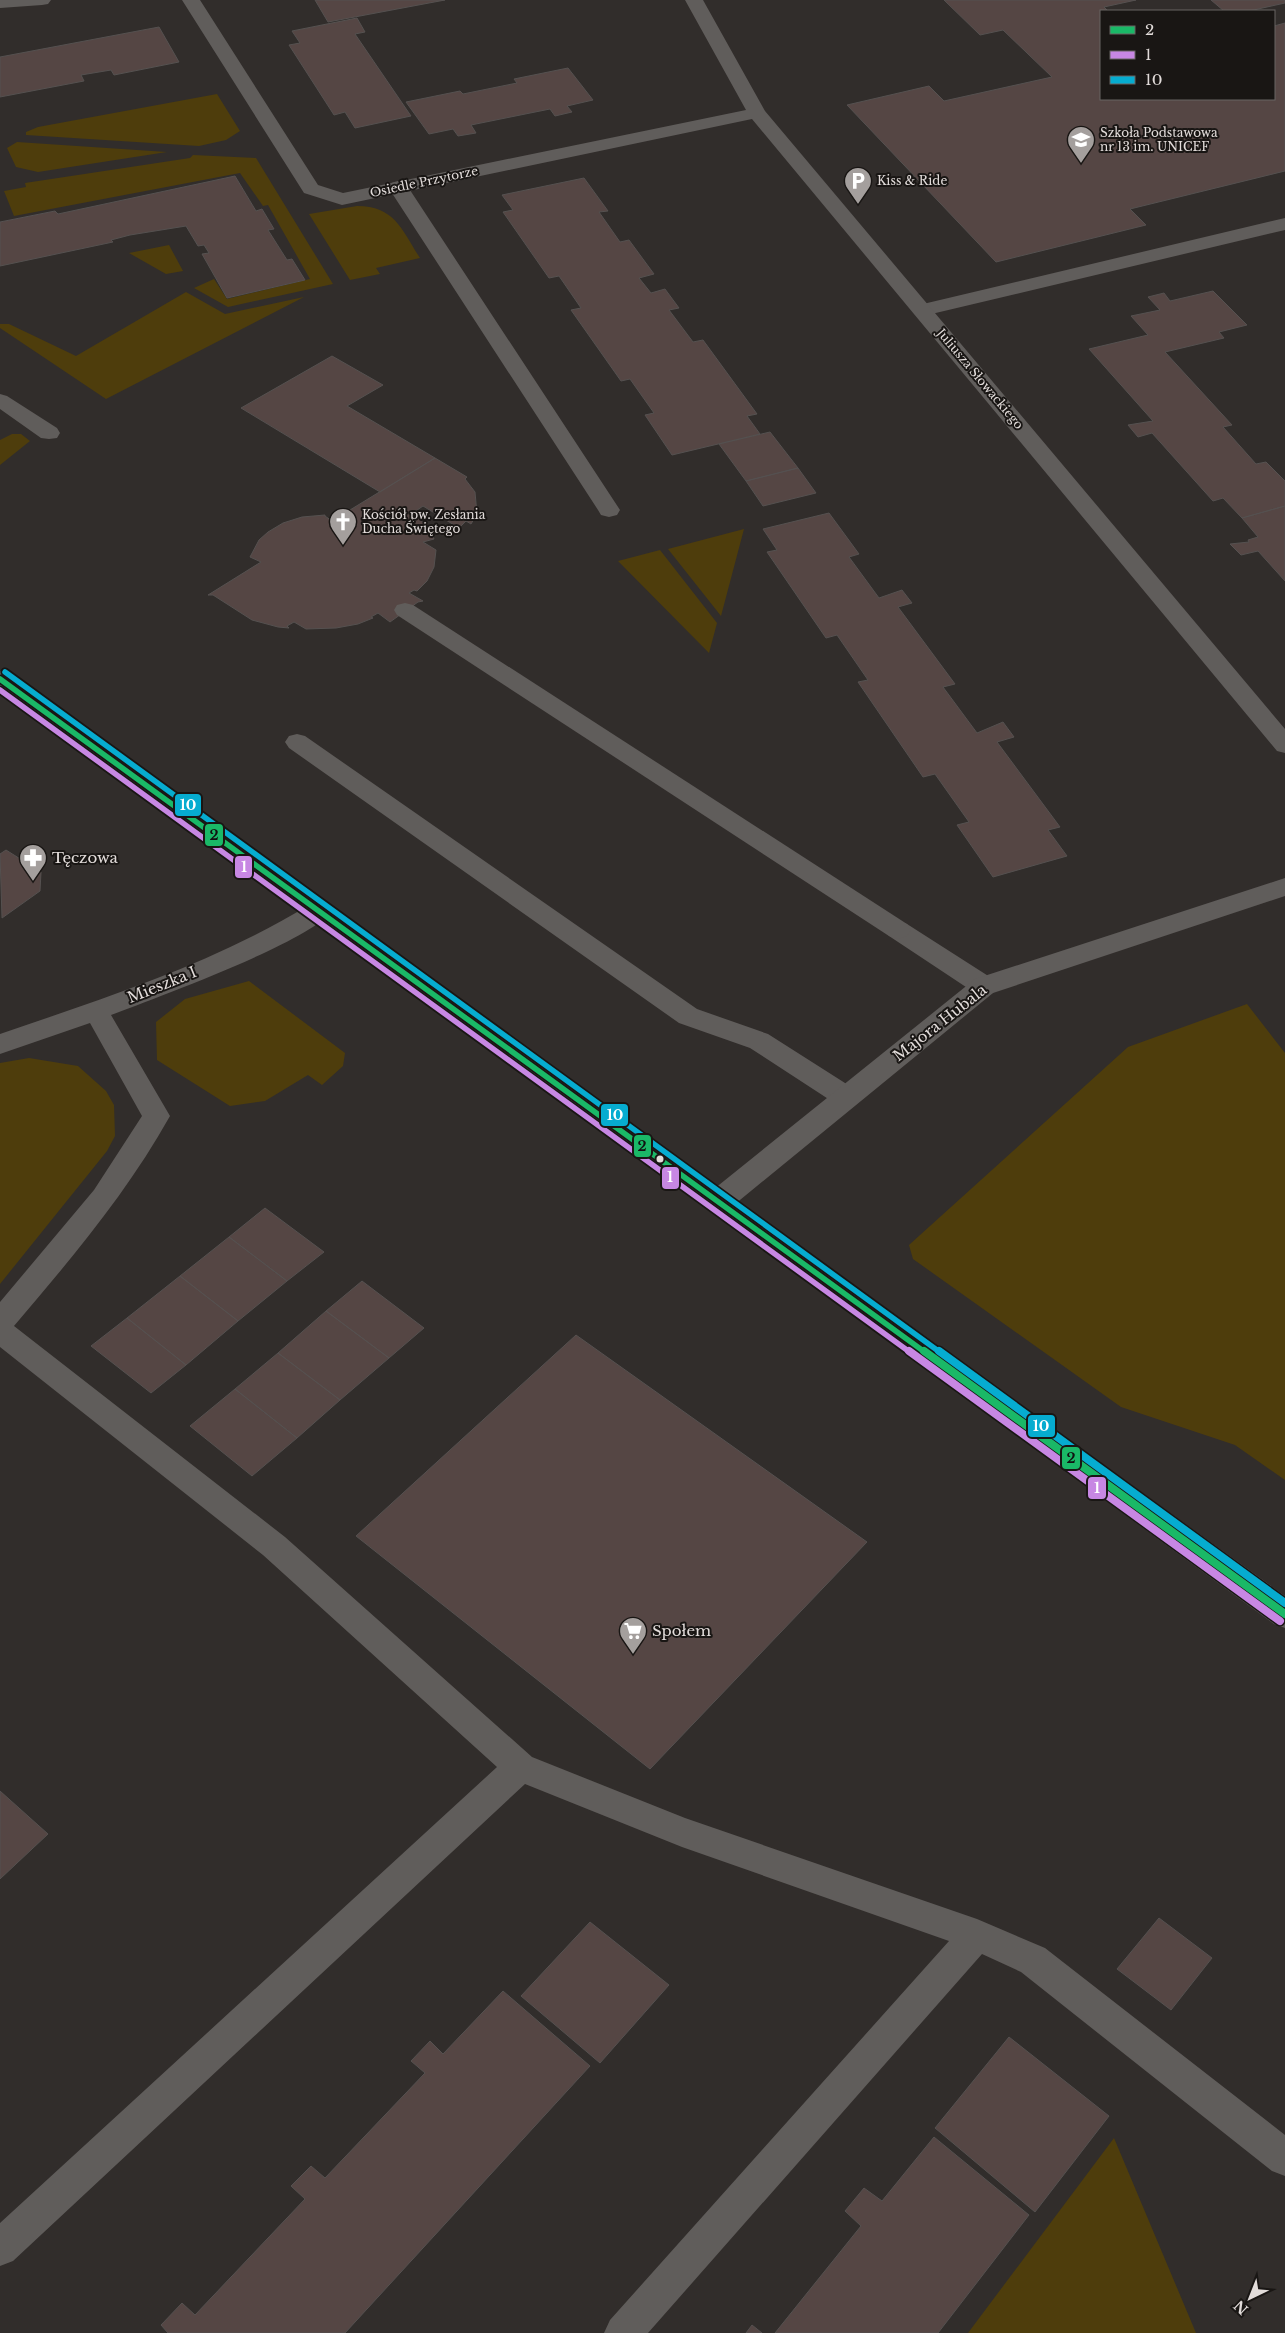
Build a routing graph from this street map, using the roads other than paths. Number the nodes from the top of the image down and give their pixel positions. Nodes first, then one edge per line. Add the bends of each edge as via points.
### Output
1 (42, 0) edge
2 (191, 0) edge
3 (694, 0) edge
4 (0, 3) edge
5 (758, 112) junction
6 (398, 187) junction
7 (1285, 224) edge
8 (923, 310) junction
9 (0, 400) edge
10 (49, 433) dead end
11 (608, 510) dead end
12 (406, 610) dead end
13 (0, 679) edge
14 (297, 742) dead end
15 (1285, 745) edge
16 (1285, 887) edge
17 (318, 911) junction
18 (984, 986) junction
19 (96, 1011) junction
20 (0, 1044) edge
21 (846, 1097) junction
22 (719, 1201) junction
23 (0, 1322) edge
24 (0, 1331) edge
25 (1285, 1614) edge
26 (520, 1767) junction
27 (977, 1935) junction
28 (1285, 2158) edge
29 (0, 2248) edge
30 (623, 2333) edge

1 - 4 street
2 - 6 street, Osiedle Przytorze via 311,189 342,198
3 - 5 street, Juliusza Słowackiego
5 - 6 street, Osiedle Przytorze
5 - 8 street, Juliusza Słowackiego via 795,161
6 - 11 street
7 - 8 street
8 - 15 street, Juliusza Słowackiego
9 - 10 street
12 - 18 street
13 - 17 street
14 - 21 street via 688,1016 759,1042
16 - 18 street, Majora Hubala
17 - 19 street, Mieszka I via 241,953
17 - 22 street
18 - 21 street, Majora Hubala
19 - 20 street, Mieszka I
19 - 23 street via 156,1116 136,1154 103,1200
21 - 22 street, Majora Hubala
22 - 25 street
24 - 26 street via 274,1546
26 - 27 street via 682,1832
26 - 29 street
27 - 28 street via 1033,1960
27 - 30 street

